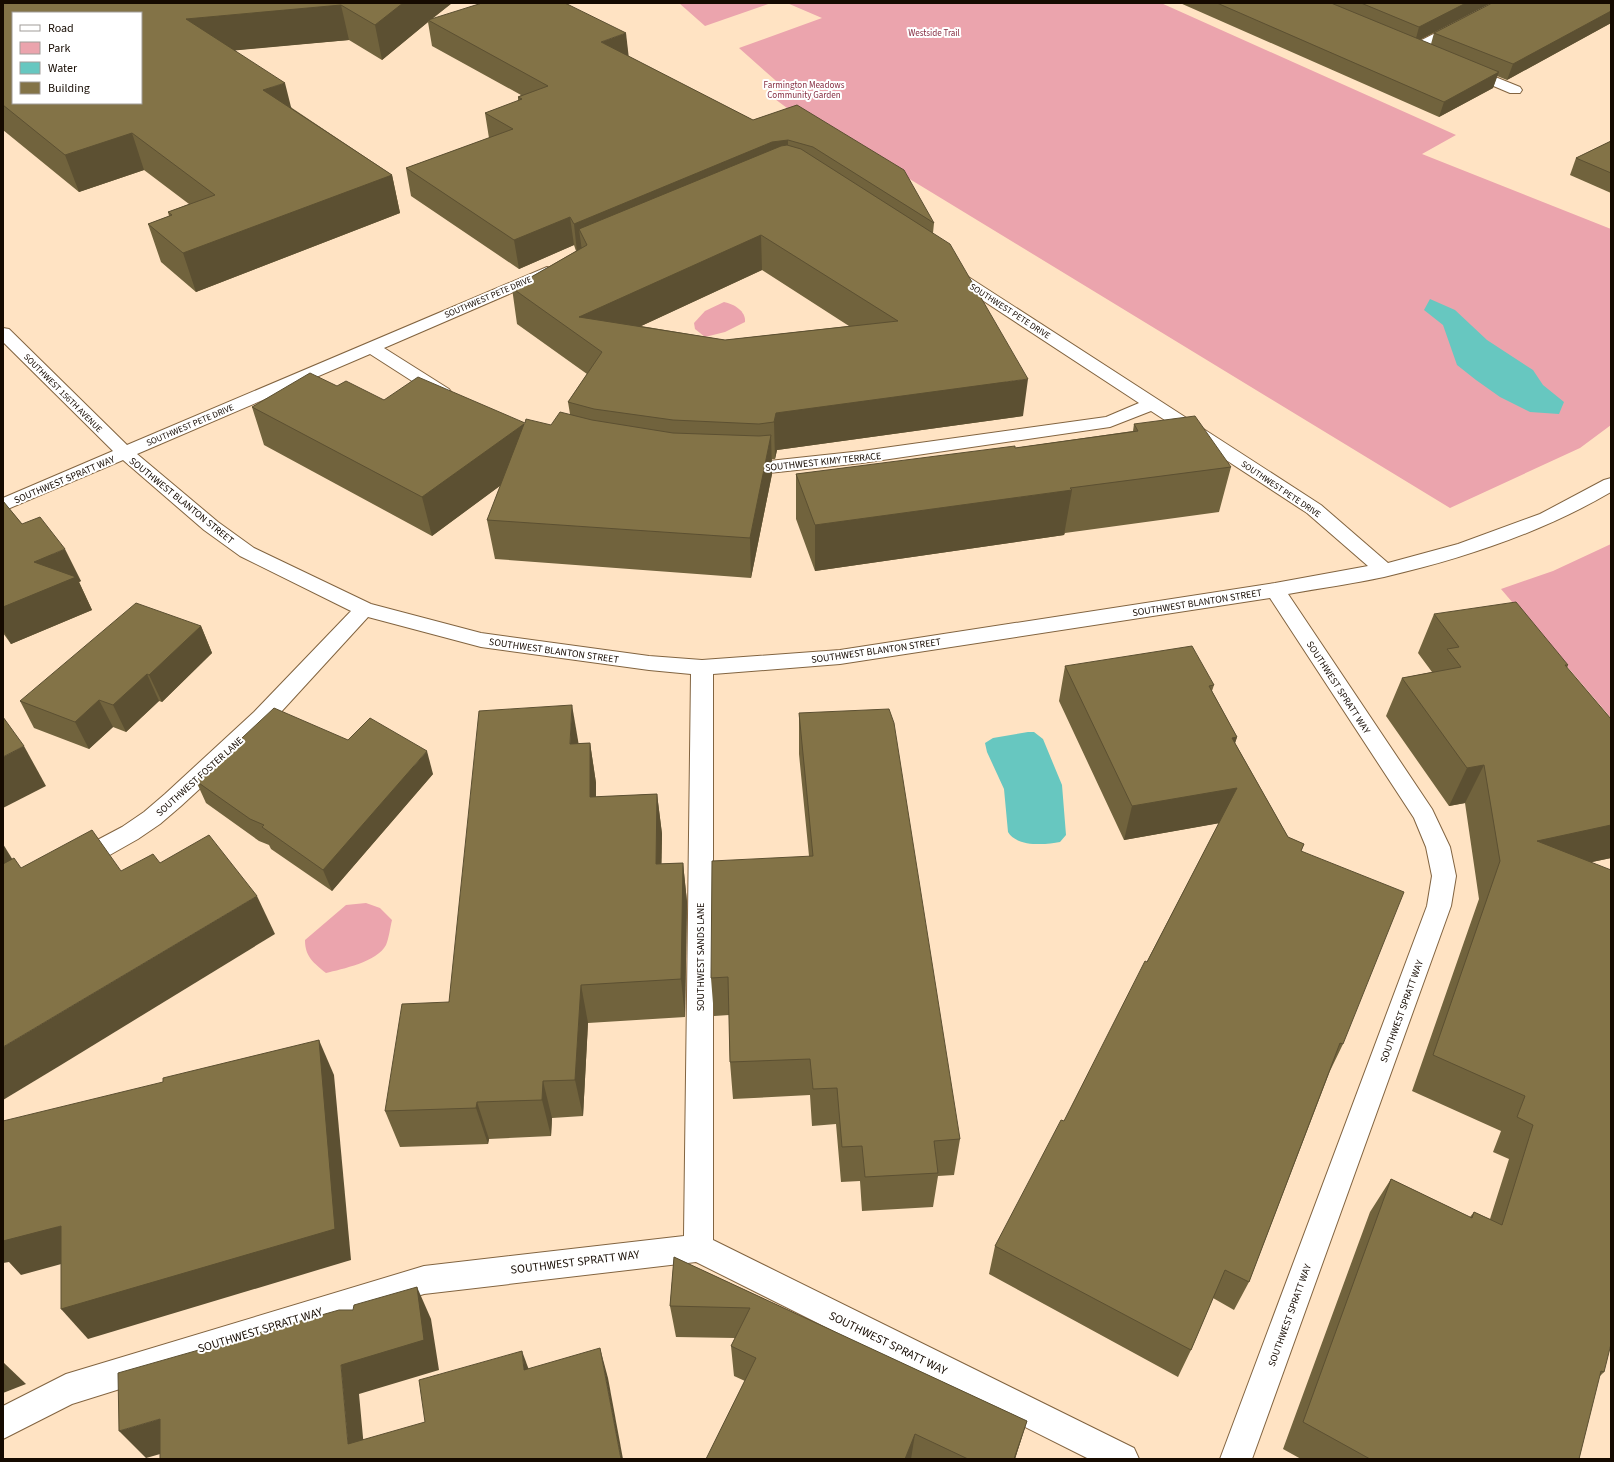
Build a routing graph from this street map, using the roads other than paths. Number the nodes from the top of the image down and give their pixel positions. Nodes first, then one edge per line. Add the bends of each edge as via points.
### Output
1 (1503, 3) edge
2 (1401, 42) edge
3 (1416, 48) junction
4 (1430, 54) edge
5 (1458, 66) edge
6 (1515, 90) dead end
7 (939, 265) edge
8 (559, 266) edge
9 (3, 333) edge
10 (371, 347) junction
11 (460, 404) edge
12 (1152, 404) junction
13 (125, 453) junction
14 (722, 466) edge
15 (1611, 484) edge
16 (3, 505) edge
17 (1384, 570) junction
18 (1275, 590) junction
19 (364, 609) junction
20 (702, 667) junction
21 (57, 873) edge
22 (698, 1248) junction
23 (3, 1423) edge
24 (1123, 1459) edge
25 (1236, 1459) edge

1 - 3 street
2 - 3 street
3 - 4 street
5 - 6 street
7 - 12 street, SOUTHWEST PETE DRIVE
8 - 10 street, SOUTHWEST PETE DRIVE
9 - 13 street, SOUTHWEST 156TH AVENUE
10 - 11 street
10 - 13 street, SOUTHWEST PETE DRIVE
12 - 14 street, SOUTHWEST KIMY TERRACE via 1110,422 862,457 760,468
12 - 17 street, SOUTHWEST PETE DRIVE via 1314,509
13 - 16 street, SOUTHWEST SPRATT WAY
13 - 19 street, SOUTHWEST BLANTON STREET via 211,526 247,552
15 - 17 street, SOUTHWEST BLANTON STREET via 1546,518 1465,548
17 - 18 street, SOUTHWEST BLANTON STREET
18 - 20 street, SOUTHWEST BLANTON STREET via 840,657
18 - 25 street, SOUTHWEST SPRATT WAY via 1424,815 1438,847 1444,876 1439,906
19 - 20 street, SOUTHWEST BLANTON STREET via 481,640 649,663
19 - 21 street, SOUTHWEST FOSTER LANE via 262,718 173,800 130,833
20 - 22 street, SOUTHWEST SANDS LANE
22 - 23 street, SOUTHWEST SPRATT WAY via 424,1280 66,1390
22 - 24 street, SOUTHWEST SPRATT WAY

